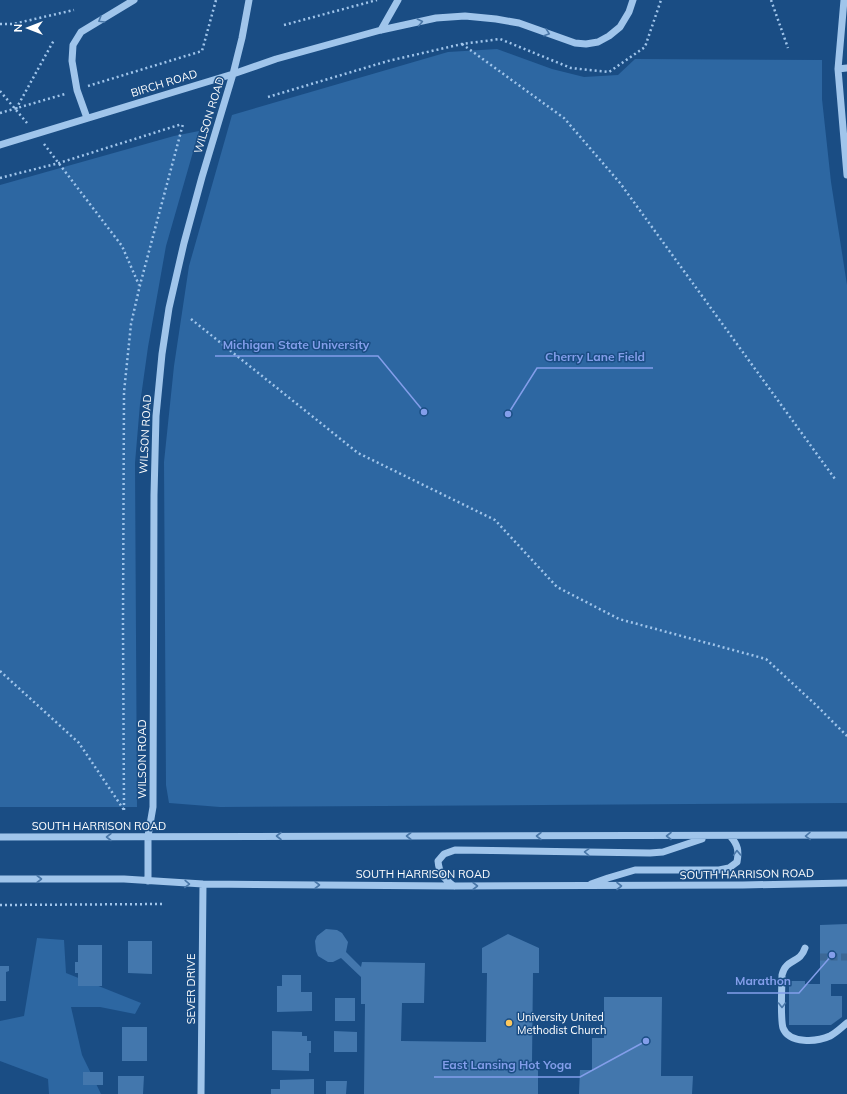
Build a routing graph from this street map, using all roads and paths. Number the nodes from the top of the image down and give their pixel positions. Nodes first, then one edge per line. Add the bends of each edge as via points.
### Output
1 (134, 0) edge
2 (216, 0) edge
3 (250, 0) edge
4 (376, 0) edge
5 (398, 0) edge
6 (633, 0) edge
7 (660, 0) edge
8 (771, 0) edge
9 (844, 0) edge
10 (74, 10) dead end
11 (0, 24) edge
12 (284, 25) dead end
13 (381, 30) junction
14 (54, 40) dead end
15 (462, 44) junction
16 (788, 48) dead end
17 (838, 68) junction
18 (847, 68) edge
19 (233, 74) junction
20 (77, 90) junction
21 (0, 91) edge
22 (268, 97) dead end
23 (15, 109) junction
24 (0, 114) edge
25 (87, 118) junction
26 (36, 134) junction
27 (0, 145) edge
28 (59, 163) junction
29 (847, 175) edge
30 (0, 178) edge
31 (140, 285) junction
32 (191, 320) dead end
33 (835, 479) dead end
34 (0, 671) edge
35 (847, 736) edge
36 (847, 835) edge
37 (148, 836) junction
38 (0, 837) edge
39 (708, 837) junction
40 (731, 837) junction
41 (0, 879) edge
42 (148, 881) junction
43 (847, 883) edge
44 (203, 884) junction
45 (454, 886) junction
46 (587, 886) junction
47 (165, 904) dead end
48 (0, 905) edge
49 (805, 948) dead end
50 (847, 1023) edge
51 (201, 1094) edge

1 -> 20 street via 81,32 73,45 72,61
2 - 20 path via 202,51
3 - 19 street, WILSON ROAD
4 - 12 path
5 - 13 street
13 -> 6 street, BIRCH ROAD via 436,18 465,16 519,23 575,43 586,44 598,42 620,27 630,12
7 - 15 path via 645,48 609,72 570,68 500,39
8 - 16 path
9 - 17 street
10 - 11 path via 13,24
13 - 19 street, BIRCH ROAD via 276,59
14 - 23 path
15 - 22 path via 388,61
15 - 33 path via 564,118 620,183
17 - 18 street
17 - 29 street
19 - 25 street, BIRCH ROAD
19 - 37 street, WILSON ROAD via 184,243 169,308 162,354 156,416 153,807
20 - 23 path
20 - 25 street
21 - 23 path
23 - 24 path
23 - 26 path
25 - 26 street, BIRCH ROAD
26 - 27 street, BIRCH ROAD
26 - 28 path
28 - 30 path
28 - 31 path via 122,246
28 - 31 path via 183,124
31 - 34 path via 131,324 124,392 124,810 79,743
32 - 35 path via 358,453 495,520 557,588 618,619 766,659
36 -> 40 street, SOUTH HARRISON ROAD
37 -> 38 street, SOUTH HARRISON ROAD
39 -> 37 street, SOUTH HARRISON ROAD
37 - 42 street, WILSON ROAD
39 - 40 street, SOUTH HARRISON ROAD
39 -> 45 street via 663,852 650,853 455,850 444,854 438,861 444,879
46 -> 40 street via 635,870 729,868 737,862 739,851
41 -> 42 street, SOUTH HARRISON ROAD
42 -> 44 street, SOUTH HARRISON ROAD
46 -> 43 street, SOUTH HARRISON ROAD
44 -> 45 street, SOUTH HARRISON ROAD
44 - 51 street, SEVER DRIVE
45 -> 46 street, SOUTH HARRISON ROAD
47 - 48 path
49 -> 50 street via 799,958 787,964 782,975 782,1021 786,1033 798,1039 823,1039 832,1036

